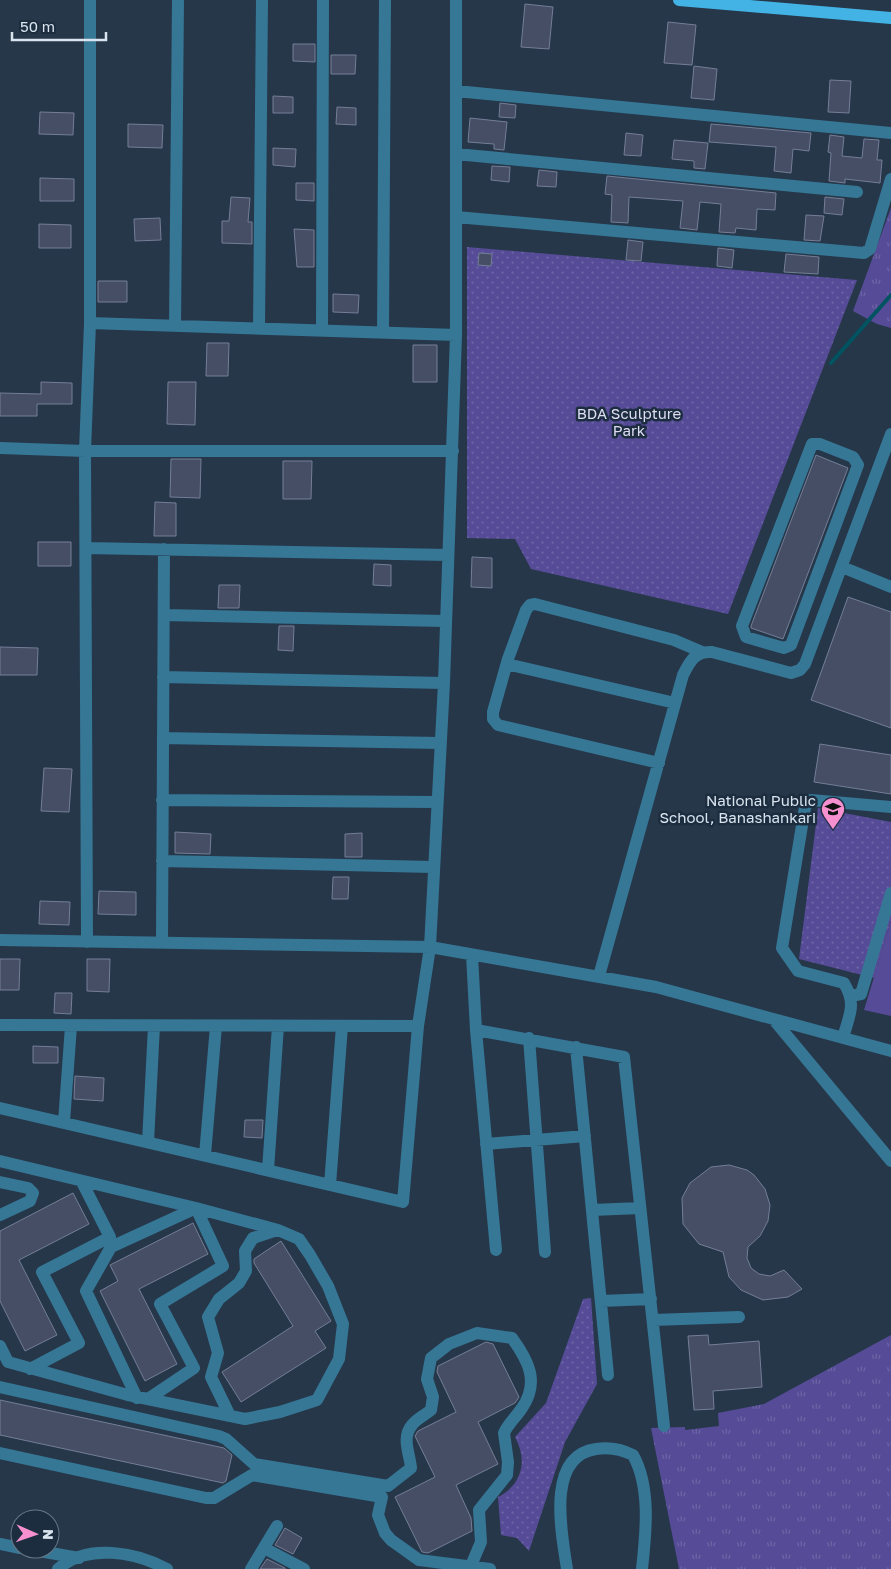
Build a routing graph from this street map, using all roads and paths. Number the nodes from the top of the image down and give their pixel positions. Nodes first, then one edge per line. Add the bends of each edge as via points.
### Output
1 (90, 0) edge
2 (178, 0) edge
3 (262, 0) edge
4 (323, 0) edge
5 (385, 0) edge
6 (456, 0) edge
7 (679, 0) edge
8 (891, 18) edge
9 (456, 91) junction
10 (891, 133) edge
11 (456, 154) junction
12 (891, 179) edge
13 (857, 192) dead end
14 (456, 217) junction
15 (90, 323) junction
16 (175, 326) junction
17 (259, 328) junction
18 (322, 330) junction
19 (382, 332) junction
20 (456, 335) junction
21 (891, 434) edge
22 (0, 448) edge
23 (85, 451) junction
24 (453, 451) junction
25 (837, 521) junction
26 (855, 528) junction
27 (86, 548) junction
28 (164, 549) junction
29 (448, 555) junction
30 (842, 567) junction
31 (891, 587) edge
32 (164, 615) junction
33 (446, 621) junction
34 (702, 652) junction
35 (507, 664) junction
36 (164, 677) junction
37 (444, 683) junction
38 (675, 703) junction
39 (163, 738) junction
40 (440, 742) junction
41 (659, 763) junction
42 (162, 800) junction
43 (436, 802) junction
44 (891, 807) edge
45 (162, 861) junction
46 (433, 867) junction
47 (891, 893) edge
48 (0, 940) edge
49 (87, 942) junction
50 (162, 942) junction
51 (430, 947) junction
52 (469, 955) junction
53 (599, 976) junction
54 (851, 996) junction
55 (774, 1020) junction
56 (0, 1025) edge
57 (71, 1026) junction
58 (154, 1026) junction
59 (216, 1026) junction
60 (278, 1026) junction
61 (342, 1026) junction
62 (418, 1026) junction
63 (476, 1030) junction
64 (529, 1038) junction
65 (843, 1038) junction
66 (576, 1047) junction
67 (891, 1051) edge
68 (0, 1108) edge
69 (64, 1122) junction
70 (585, 1136) junction
71 (536, 1140) junction
72 (148, 1142) junction
73 (486, 1144) junction
74 (205, 1155) junction
75 (0, 1161) edge
76 (891, 1161) edge
77 (268, 1170) junction
78 (0, 1182) edge
79 (82, 1182) junction
80 (330, 1185) junction
81 (196, 1208) junction
82 (640, 1208) junction
83 (592, 1210) junction
84 (0, 1214) edge
85 (278, 1230) junction
86 (496, 1250) dead end
87 (545, 1252) dead end
88 (651, 1298) junction
89 (601, 1301) junction
90 (739, 1317) dead end
91 (653, 1320) junction
92 (0, 1346) edge
93 (30, 1369) junction
94 (608, 1375) dead end
95 (0, 1386) edge
96 (143, 1398) junction
97 (230, 1416) junction
98 (664, 1426) dead end
99 (0, 1454) edge
100 (285, 1474) junction
101 (364, 1488) junction
102 (277, 1526) dead end
103 (264, 1548) junction
104 (60, 1554) edge
105 (74, 1557) junction
106 (470, 1568) edge
107 (58, 1569) edge
108 (167, 1569) edge
109 (251, 1569) edge
110 (304, 1569) edge
111 (490, 1569) edge
112 (567, 1569) edge
113 (642, 1569) edge

1 - 15 street
2 - 16 street
3 - 17 street
4 - 18 street
5 - 19 street
6 - 9 street
7 - 8 main road
9 - 10 street
9 - 11 street
11 - 13 street
11 - 14 street
12 - 14 street via 870,249 864,253
14 - 20 street
15 - 16 street
15 - 23 street
16 - 17 street
17 - 18 street
18 - 19 street
19 - 20 street
20 - 24 street
21 - 26 street
22 - 23 street
23 - 24 street
23 - 27 street
24 - 29 street
25 - 25 street via 791,645 784,648 746,637 742,626 812,444 853,457 858,466
25 - 26 street
26 - 30 street
27 - 28 street
27 - 49 street
28 - 29 street
28 - 32 street
29 - 33 street
30 - 31 street
30 - 34 street via 800,670 791,673
32 - 33 street
32 - 36 street
33 - 37 street
34 - 35 street via 674,640 535,604 526,610
34 - 38 street via 692,658 683,675
35 - 38 street
35 - 41 street via 493,712 493,719 498,725
36 - 37 street
36 - 39 street
37 - 40 street
38 - 41 street
39 - 40 street
39 - 42 street
40 - 43 street
41 - 53 street
42 - 43 street
42 - 45 street
43 - 46 street
44 - 54 street via 811,800 805,807 782,948 798,971 844,982
45 - 46 street
45 - 50 street
46 - 51 street
47 - 54 street via 861,994
48 - 49 street
49 - 50 street
50 - 51 street
51 - 52 street
51 - 62 street
52 - 53 street
52 - 63 street
53 - 55 street via 656,987
54 - 65 street
55 - 65 street
55 - 76 street
56 - 57 street
57 - 58 street
57 - 69 street
58 - 59 street
58 - 72 street
59 - 60 street
59 - 74 street
60 - 61 street
60 - 77 street
61 - 62 street
61 - 80 street
62 - 80 street via 403,1202
63 - 64 street
63 - 73 street
64 - 66 street
64 - 71 street
65 - 67 street
66 - 70 street
66 - 82 street via 624,1057
68 - 69 street
69 - 72 street
70 - 71 street
70 - 83 street
71 - 73 street
71 - 87 street
72 - 74 street
73 - 86 street
74 - 77 street
75 - 79 street
77 - 80 street
78 - 84 street via 28,1188 33,1193 30,1201
79 - 81 street
79 - 93 street via 110,1237 42,1272 79,1343
81 - 85 street
81 - 96 street via 111,1247 86,1291
81 - 96 street via 223,1266 160,1304 194,1368
82 - 83 street
82 - 88 street
83 - 89 street
85 - 97 street via 253,1238 245,1251 246,1271 239,1283 219,1299 208,1317 218,1353 211,1377
85 - 97 street via 299,1239 328,1286 343,1324 339,1359 317,1400 245,1419
88 - 89 street
88 - 91 street
89 - 94 street
90 - 91 street
91 - 98 street
92 - 93 street via 8,1362
93 - 96 street
95 - 100 street via 219,1436 254,1464
96 - 97 street
99 - 100 street via 206,1498 214,1498 252,1475
100 - 101 street
101 - 106 street via 382,1497 378,1515 391,1540 419,1560
101 - 106 street via 388,1486 411,1468 407,1434 412,1424 431,1410 433,1397 427,1379 431,1358 449,1344 477,1333 512,1338 527,1359 531,1372 530,1392 504,1433 508,1469 479,1510 480,1542
102 - 103 street
103 - 109 street
103 - 110 street
104 - 105 street
105 - 107 street
105 - 108 street via 110,1553 153,1562
106 - 111 street
112 - 113 street via 561,1486 570,1464 580,1453 606,1448 633,1455 638,1463 645,1516

